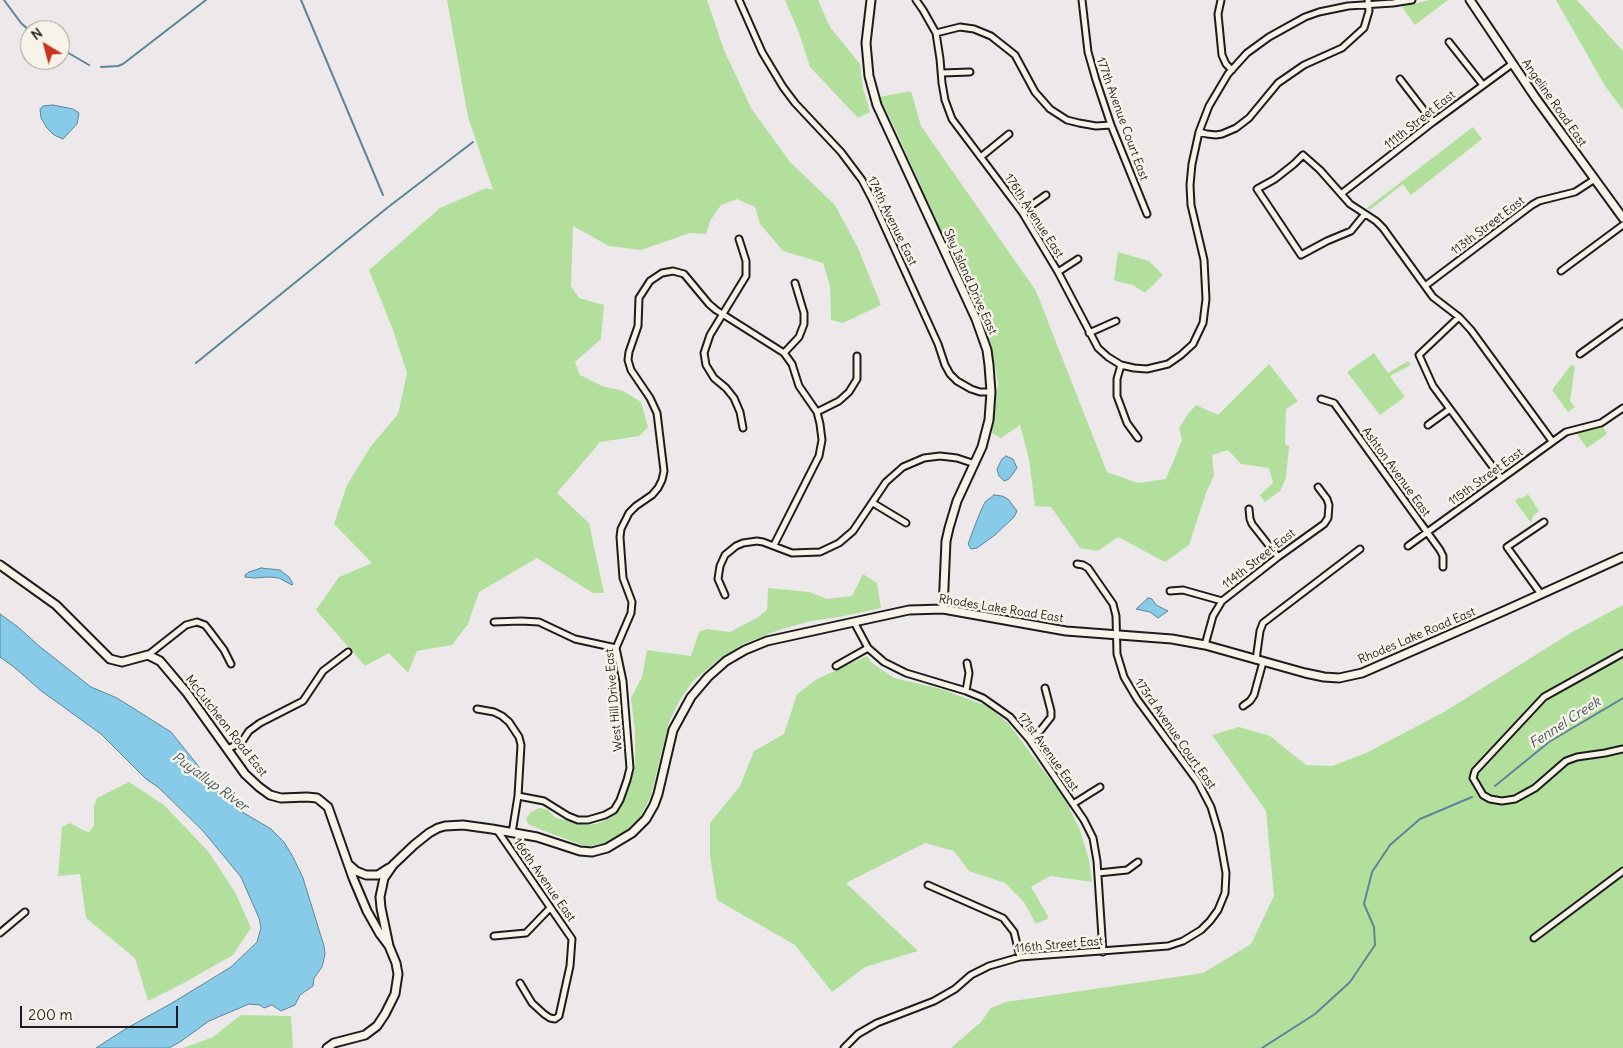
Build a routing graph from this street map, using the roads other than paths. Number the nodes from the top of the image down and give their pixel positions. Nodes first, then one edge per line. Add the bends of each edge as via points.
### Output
1 (739, 0) edge
2 (872, 0) edge
3 (916, 0) edge
4 (1082, 0) edge
5 (1221, 0) edge
6 (1412, 0) edge
7 (1470, 0) edge
8 (1368, 2) edge
9 (936, 33) junction
10 (1449, 42) dead end
11 (1512, 64) junction
12 (1232, 70) junction
13 (970, 72) dead end
14 (942, 73) junction
15 (1400, 80) dead end
16 (1483, 85) junction
17 (1433, 122) junction
18 (1111, 125) junction
19 (1199, 132) junction
20 (1009, 134) dead end
21 (982, 156) junction
22 (1594, 179) junction
23 (1341, 194) junction
24 (1046, 195) dead end
25 (1022, 212) junction
26 (1147, 214) dead end
27 (1364, 215) junction
28 (1623, 218) edge
29 (1623, 224) edge
30 (739, 239) dead end
31 (1078, 259) dead end
32 (1560, 271) dead end
33 (1058, 272) junction
34 (795, 283) dead end
35 (1425, 286) junction
36 (723, 315) junction
37 (1459, 317) junction
38 (1116, 320) dead end
39 (1623, 323) edge
40 (1090, 333) junction
41 (784, 353) junction
42 (1580, 354) dead end
43 (857, 356) dead end
44 (1121, 365) junction
45 (991, 392) junction
46 (1321, 399) dead end
47 (1623, 408) edge
48 (1450, 409) junction
49 (817, 412) junction
50 (1428, 425) dead end
51 (743, 428) dead end
52 (1138, 438) dead end
53 (1552, 441) junction
54 (975, 464) junction
55 (1501, 478) junction
56 (1318, 487) dead end
57 (872, 503) junction
58 (1249, 509) dead end
59 (1544, 522) dead end
60 (906, 523) dead end
61 (1427, 532) junction
62 (774, 545) junction
63 (1408, 546) dead end
64 (1360, 549) dead end
65 (1278, 557) junction
66 (1623, 557) edge
67 (1077, 564) dead end
68 (0, 565) edge
69 (1443, 567) dead end
70 (1170, 591) dead end
71 (1541, 594) junction
72 (725, 595) dead end
73 (1222, 601) junction
74 (943, 608) junction
75 (494, 622) dead end
76 (854, 622) junction
77 (1117, 635) junction
78 (1205, 645) junction
79 (616, 648) junction
80 (868, 648) junction
81 (348, 652) dead end
82 (1623, 652) edge
83 (148, 655) junction
84 (1259, 661) junction
85 (968, 663) dead end
86 (231, 664) dead end
87 (836, 666) dead end
88 (1045, 688) dead end
89 (966, 690) junction
90 (1243, 706) dead end
91 (477, 709) dead end
92 (1029, 739) junction
93 (227, 749) junction
94 (1623, 749) edge
95 (1100, 787) dead end
96 (518, 796) junction
97 (1073, 804) junction
98 (497, 830) junction
99 (512, 832) junction
100 (346, 862) junction
101 (1138, 862) dead end
102 (393, 865) junction
103 (1623, 871) edge
104 (1098, 873) junction
105 (928, 884) dead end
106 (1221, 903) joint
107 (550, 908) junction
108 (25, 912) dead end
109 (0, 933) edge
110 (494, 936) dead end
111 (1534, 938) dead end
112 (389, 946) junction
113 (1103, 952) junction
114 (1020, 957) junction
115 (520, 982) dead end
116 (327, 1048) edge
117 (844, 1048) edge

1 - 45 street, 174th Avenue East via 762,52 783,88 862,180 950,374 971,389
2 - 45 street, Sky Island Drive East via 866,51 877,105 979,326 987,350
3 - 9 street, 176th Avenue East
4 - 18 street, 177th Avenue Court East via 1088,52
5 - 12 street via 1218,14 1222,55
6 - 8 street
7 - 11 street, Angeline Road East
8 - 12 street via 1319,12 1293,23 1248,53
8 - 19 street via 1364,28 1342,48 1304,65 1278,83 1243,124 1222,134
9 - 14 street, 176th Avenue East
9 - 18 street via 960,27 991,36 1015,55 1036,92 1050,109 1067,120 1096,126
10 - 16 street
11 - 16 street, 111th Street East
11 - 22 street, Angeline Road East
12 - 19 street via 1209,106
13 - 14 street
14 - 21 street, 176th Avenue East via 948,110
15 - 17 street
16 - 17 street, 111th Street East
17 - 23 street, 111th Street East
18 - 26 street, 177th Avenue Court East
19 - 44 street via 1190,185 1194,221 1204,260 1206,299 1203,322 1193,344 1175,360 1146,369
20 - 21 street
21 - 25 street, 176th Avenue East
22 - 28 street, Angeline Road East
22 - 35 street, 113th Street East via 1575,192 1532,205
23 - 27 street
23 - 27 street via 1303,155 1257,189 1301,255 1352,231
24 - 25 street
25 - 33 street, 176th Avenue East
27 - 35 street via 1383,228
29 - 32 street
30 - 36 street via 746,261 746,276
31 - 33 street
33 - 40 street, 176th Avenue East
34 - 41 street via 804,324
35 - 37 street via 1437,301
36 - 41 street
36 - 51 street via 708,340 704,359 714,378 734,398
36 - 79 street, West Hill Drive East via 679,272 656,276 645,286 639,298 638,326 628,360 657,413 664,471 658,488 629,513 621,529 623,578 632,602 632,613
37 - 48 street via 1419,356 1433,386
37 - 53 street
38 - 40 street
39 - 42 street
40 - 44 street, 176th Avenue East via 1102,352
41 - 49 street via 792,364 802,393
43 - 49 street via 857,379 849,392
44 - 52 street via 1117,396 1126,423
45 - 54 street, Sky Island Drive East via 986,434
46 - 61 street, Ashton Avenue East via 1334,403
47 - 53 street, 115th Street East via 1601,423 1573,429
48 - 50 street
48 - 55 street
49 - 62 street via 822,440 819,456
53 - 55 street, 115th Street East
54 - 57 street via 940,456 915,461 893,475
54 - 74 street, Sky Island Drive East via 962,488 946,541
55 - 61 street, 115th Street East
56 - 65 street, 114th Street East via 1329,505 1328,518
57 - 60 street
57 - 62 street via 853,532 830,548 800,554
58 - 65 street via 1252,524
59 - 71 street via 1507,547
61 - 63 street, 115th Street East
61 - 69 street, Ashton Avenue East via 1443,556
62 - 72 street via 750,541 730,550 718,572
64 - 84 street via 1263,623
65 - 73 street, 114th Street East
66 - 71 street, Rhodes Lake Road East
67 - 77 street via 1088,568 1113,604
68 - 83 street via 56,606 110,659 122,662
70 - 73 street via 1183,590
71 - 84 street, Rhodes Lake Road East via 1351,676 1324,677
73 - 78 street, 114th Street East via 1213,616
74 - 76 street, Rhodes Lake Road East via 909,610
74 - 77 street, Rhodes Lake Road East via 1047,628
75 - 79 street via 539,622 575,639
76 - 80 street, 171st Avenue East
76 - 99 street, Rhodes Lake Road East via 767,641 726,661 708,677 691,697 676,723 651,811 642,824 620,841 600,850 584,851
77 - 78 street, Rhodes Lake Road East via 1163,637
77 - 106 street, 173rd Avenue Court East via 1116,654 1124,678 1203,789 1211,807 1226,873
78 - 84 street, Rhodes Lake Road East
79 - 96 street, West Hill Drive East via 623,681 630,768 614,810 588,820 578,820 544,801
80 - 87 street
80 - 89 street, 171st Avenue East via 884,662 906,673
81 - 93 street via 323,671 302,701 254,727 241,743
82 - 94 street via 1544,697 1475,770 1473,778 1483,795 1490,799 1515,799 1535,788 1566,761
83 - 86 street via 186,626 197,622 205,625
83 - 93 street, McCutcheon Road East via 168,669
84 - 90 street via 1254,695
85 - 89 street
88 - 92 street via 1051,717
89 - 92 street, 171st Avenue East via 1010,717
91 - 96 street, 166th Avenue East via 502,716 519,737
92 - 97 street, 171st Avenue East
93 - 100 street, McCutcheon Road East via 245,774 270,795 320,799 334,821
95 - 97 street
96 - 99 street, 166th Avenue East
97 - 104 street, 171st Avenue East via 1087,824 1096,848
98 - 99 street, Rhodes Lake Road East
98 - 102 street, Rhodes Lake Road East via 463,824 438,828 424,836
98 - 107 street, 166th Avenue East
100 - 102 street, Rhodes Lake Road East via 356,872 370,876 381,874
100 - 112 street, McCutcheon Road East via 367,911
101 - 104 street via 1127,870
102 - 112 street, Rhodes Lake Road East via 384,878 380,897
103 - 111 street
104 - 113 street, 171st Avenue East
105 - 114 street via 1007,921 1014,932
106 - 113 street, 116th Street East via 1205,927 1182,941 1158,948
107 - 110 street via 526,932
107 - 115 street, 166th Avenue East via 572,942 559,1016 550,1018 536,1007
108 - 109 street
112 - 116 street, McCutcheon Road East via 398,977 395,994 385,1014 365,1035
113 - 114 street, 116th Street East
114 - 117 street, 116th Street East via 988,966 934,1002 876,1023

